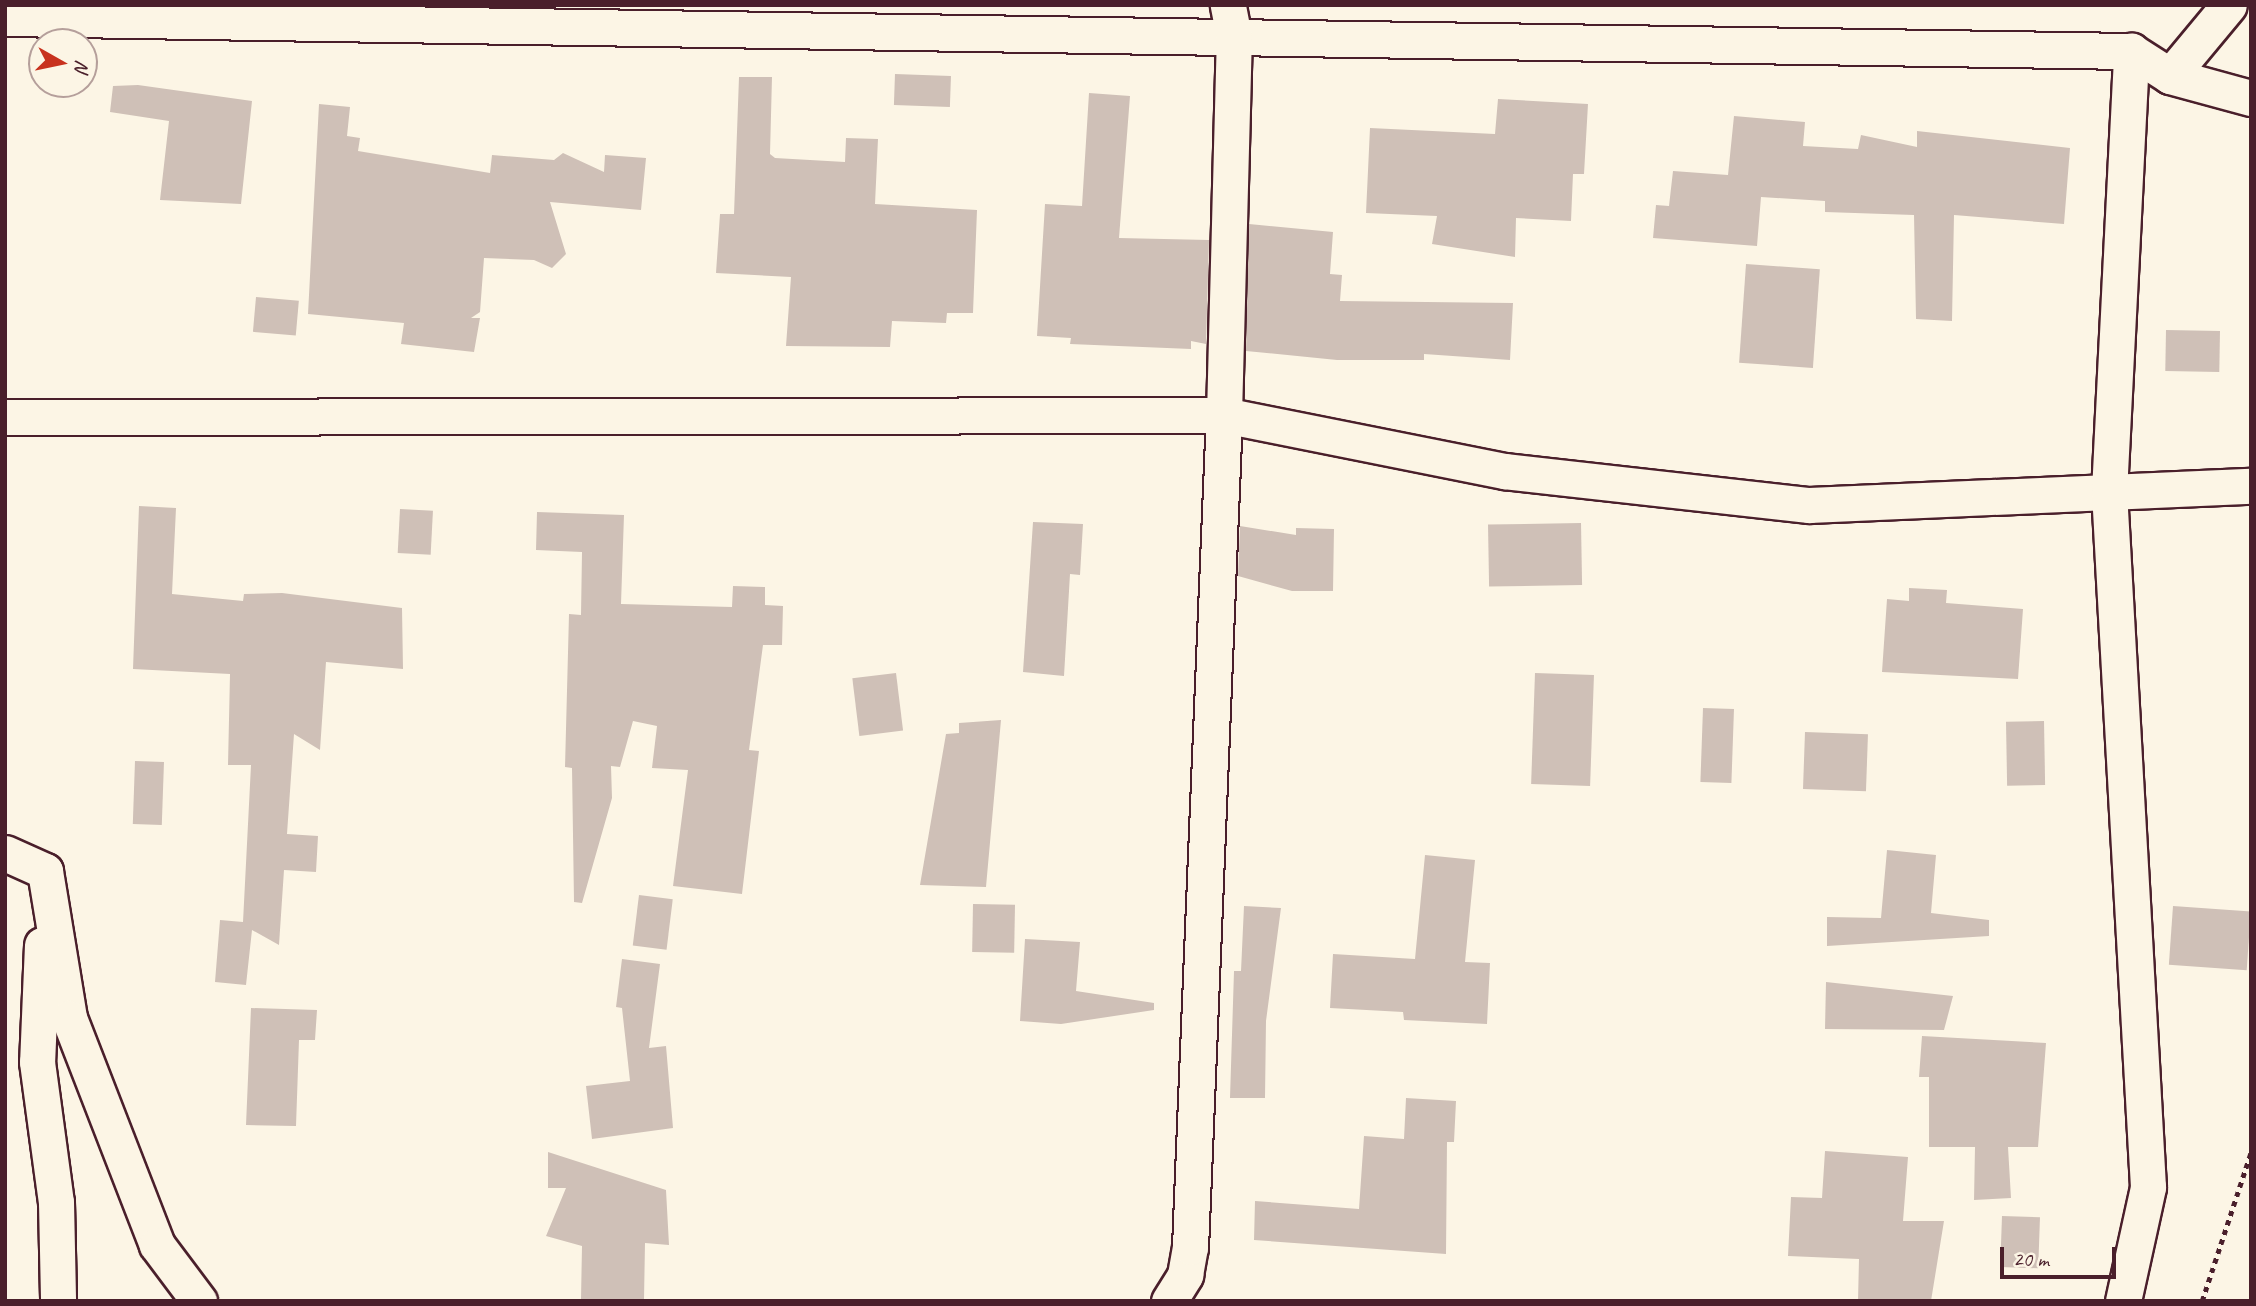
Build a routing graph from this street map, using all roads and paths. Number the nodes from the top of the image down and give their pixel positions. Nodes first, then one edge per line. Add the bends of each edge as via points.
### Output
1 (2229, 5) edge
2 (5, 18) edge
3 (1231, 21) edge
4 (2131, 51) junction
5 (2170, 76) junction
6 (2251, 98) edge
7 (1224, 415) junction
8 (5, 416) edge
9 (2251, 486) edge
10 (2109, 492) junction
11 (5, 853) edge
12 (45, 872) junction
13 (2251, 1152) edge
14 (58, 1301) edge
15 (199, 1301) edge
16 (1169, 1301) edge
17 (2123, 1301) edge
18 (2202, 1301) edge

1 - 5 street
2 - 3 street
3 - 4 street
3 - 7 street
4 - 5 street
4 - 10 street
5 - 6 street
7 - 8 street
7 - 10 street via 1504,471 1809,505
7 - 16 street via 1190,1247 1185,1275
9 - 10 street
10 - 17 street via 2148,1187
11 - 12 street
12 - 14 street via 37,1062 56,1202
12 - 15 street via 68,1018 157,1245
13 - 18 path

